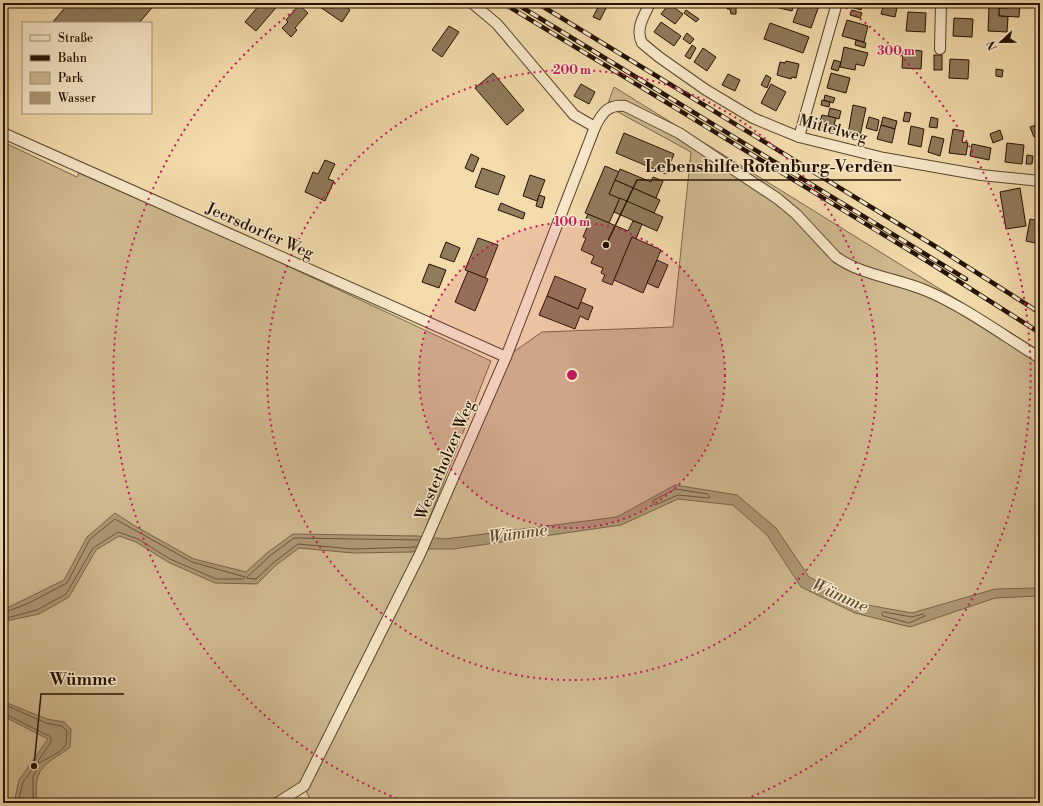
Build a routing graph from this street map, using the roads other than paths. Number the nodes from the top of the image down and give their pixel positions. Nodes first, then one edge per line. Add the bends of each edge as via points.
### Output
1 (472, 3) edge
2 (650, 3) edge
3 (837, 3) edge
4 (941, 3) edge
5 (940, 49) dead end
6 (596, 127) junction
7 (3, 133) edge
8 (799, 137) junction
9 (1040, 181) edge
10 (506, 357) junction
11 (1040, 358) edge
12 (277, 803) edge

1 - 6 street via 497,24 574,116
2 - 8 street, Mittelweg via 639,30 642,43 706,90 753,118
3 - 8 street
4 - 5 street
6 - 10 street, Westerholzer Weg
6 - 11 street, Westerholzer Weg via 602,113 618,105 625,106 679,133 778,199 843,262 926,291
7 - 10 street, Jeersdorfer Weg
8 - 9 street, Mittelweg via 884,158 981,175
10 - 12 street, Westerholzer Weg via 420,554 304,786

